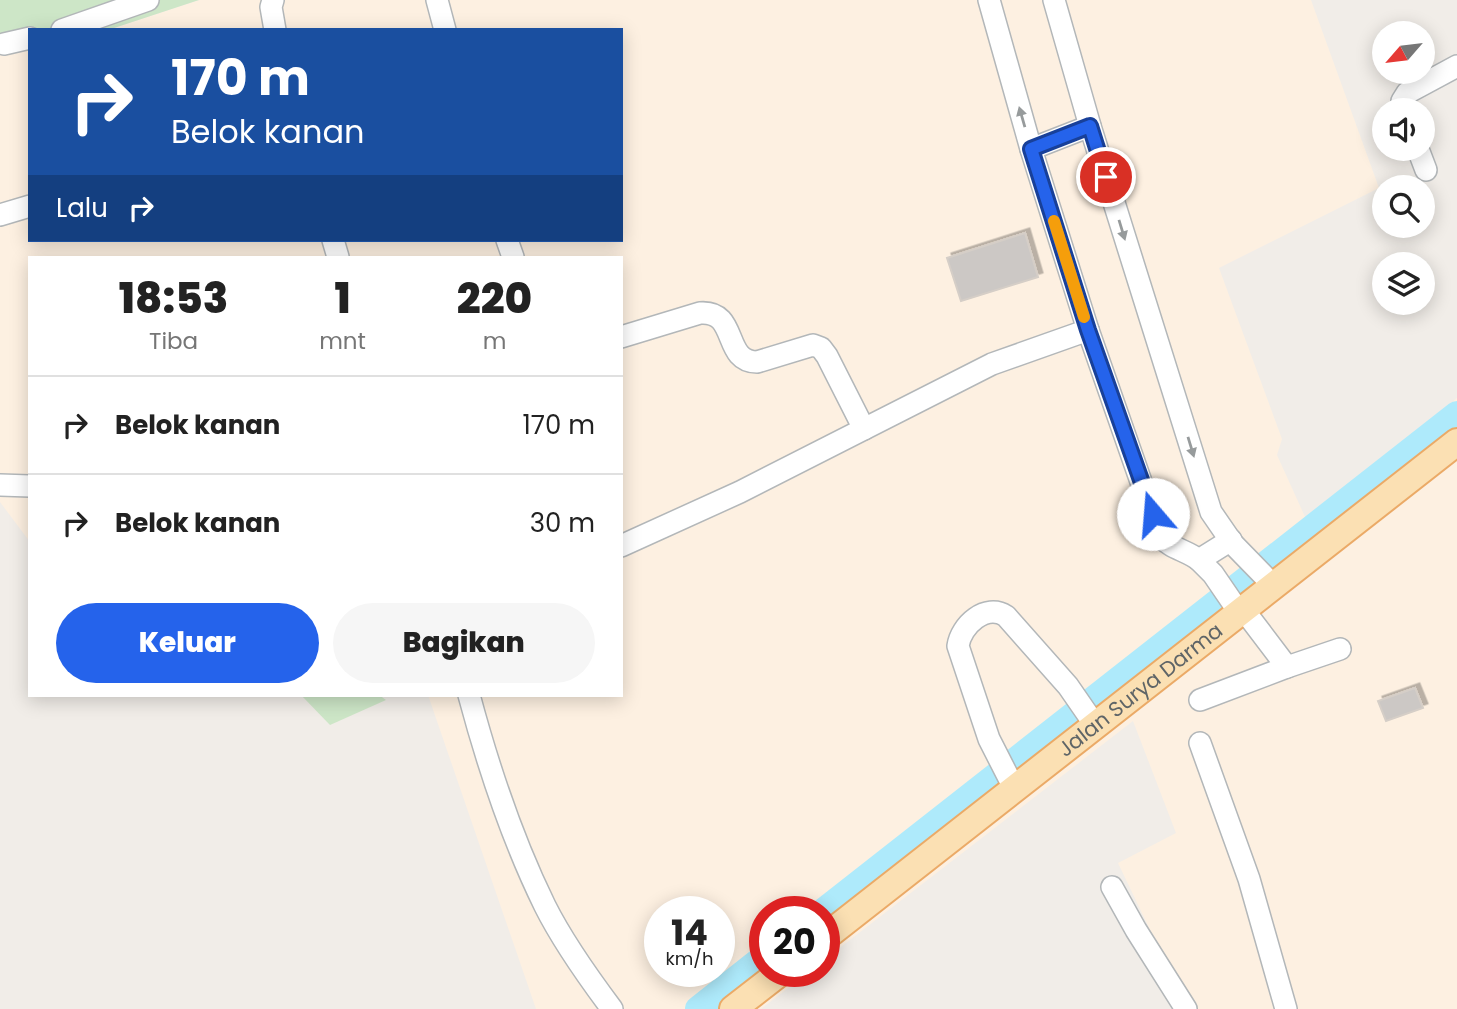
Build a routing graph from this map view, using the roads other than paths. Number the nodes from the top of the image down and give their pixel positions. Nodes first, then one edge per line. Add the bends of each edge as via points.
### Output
1 (148, 0) edge
2 (273, 0) edge
3 (437, 0) edge
4 (989, 0) edge
5 (1054, 0) edge
6 (68, 28) edge
7 (275, 28) edge
8 (444, 28) edge
9 (28, 38) edge
10 (4, 44) dead end
11 (1457, 66) edge
12 (1404, 98) edge
13 (1090, 126) junction
14 (1031, 149) junction
15 (1423, 161) edge
16 (1426, 170) dead end
17 (28, 207) edge
18 (0, 215) edge
19 (1088, 330) junction
20 (623, 336) edge
21 (864, 429) junction
22 (1457, 442) edge
23 (0, 485) edge
24 (28, 486) edge
25 (1232, 542) junction
26 (623, 545) edge
27 (1206, 567) junction
28 (1269, 581) junction
29 (1238, 607) junction
30 (1340, 649) dead end
31 (1287, 667) junction
32 (470, 697) edge
33 (1200, 700) dead end
34 (1093, 721) junction
35 (1200, 743) dead end
36 (1014, 786) junction
37 (1112, 887) dead end
38 (840, 925) edge
39 (763, 987) edge
40 (1176, 1005) edge
41 (740, 1007) edge
42 (612, 1009) edge
43 (1286, 1009) edge

1 - 6 street
2 - 7 street
3 - 8 street
14 -> 4 street
5 - 13 street
9 - 10 street
11 - 12 street
13 - 14 street
13 -> 25 street via 1211,512
14 - 19 street
15 - 16 street
17 - 18 street
19 - 21 street via 1002,359
19 - 27 street via 1160,536
20 - 21 street via 709,312 726,324 741,357 749,362 813,345 821,348
21 - 26 street
22 - 28 main road, Jalan Surya Darma
23 - 24 street
25 - 27 street
25 - 28 street
27 - 29 street
28 - 29 main road, Jalan Surya Darma
29 - 31 street
29 - 34 main road, Jalan Surya Darma
30 - 31 street
31 - 33 street
32 - 42 street via 513,832 546,907
34 - 36 main road, Jalan Surya Darma
34 - 36 street via 1068,686 998,611 966,626 958,646 989,739
35 - 43 street via 1249,879
36 - 38 main road, Jalan Surya Darma
37 - 40 street
39 - 41 main road

